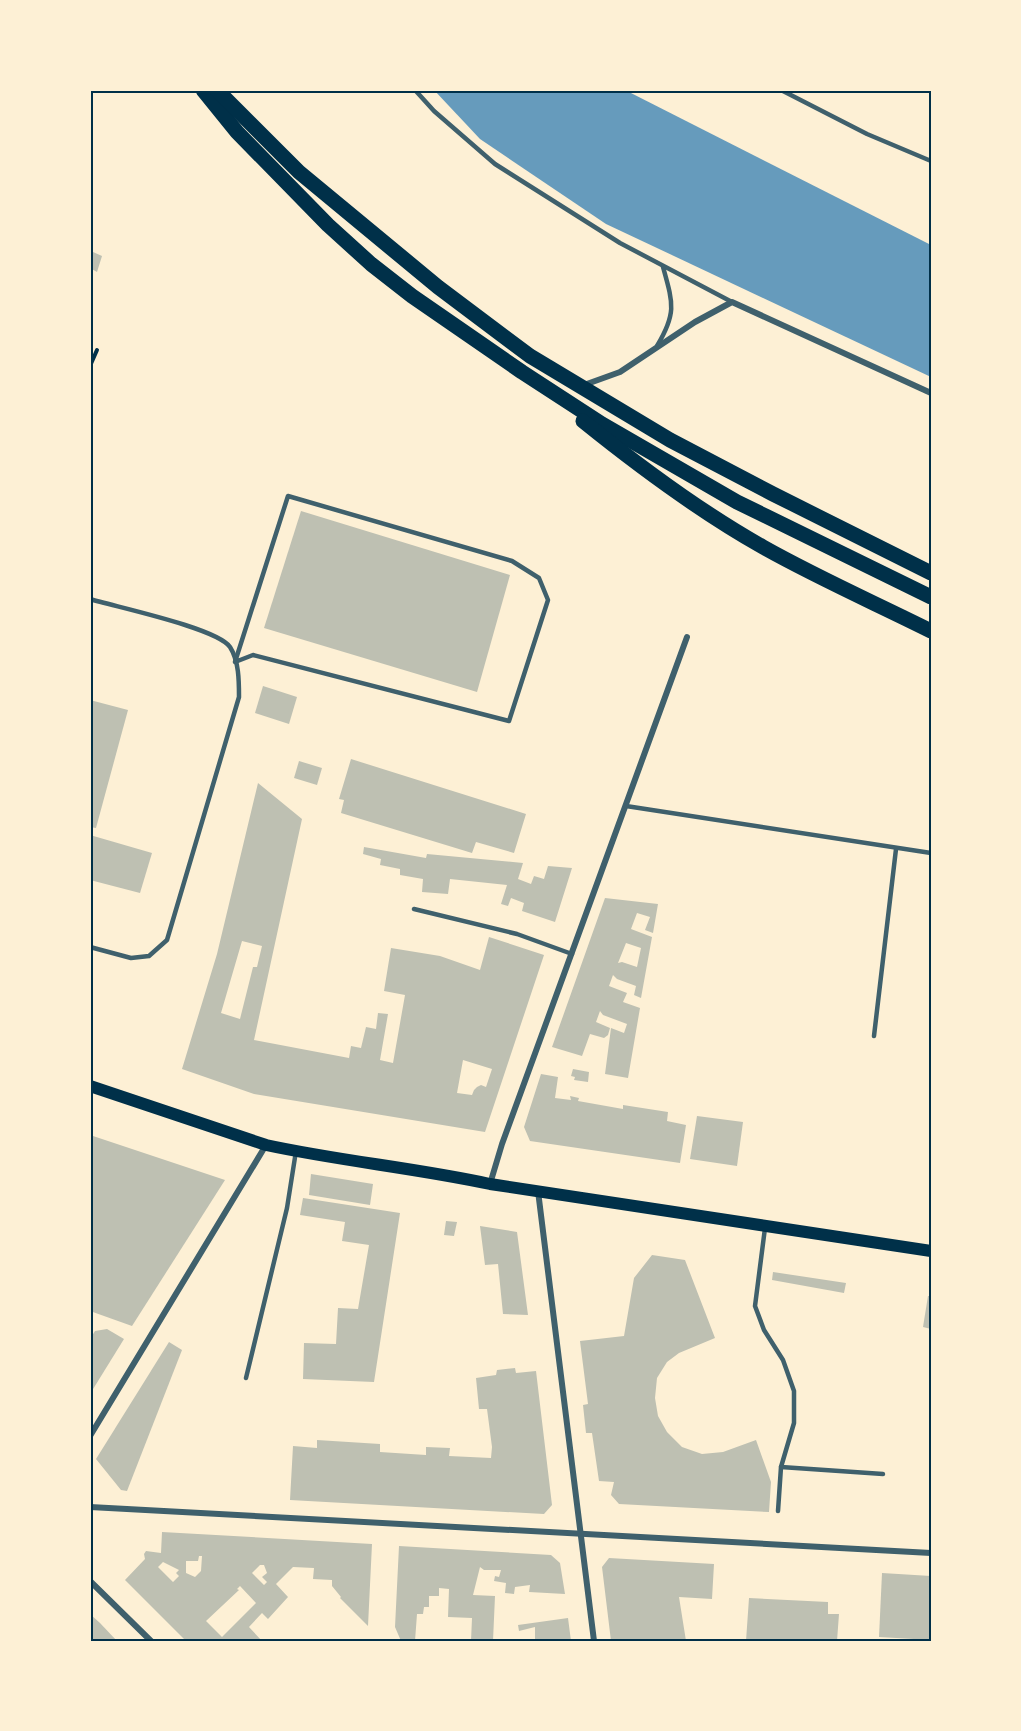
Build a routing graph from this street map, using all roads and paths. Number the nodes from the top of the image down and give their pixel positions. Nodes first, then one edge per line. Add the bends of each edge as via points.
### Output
1 (203, 90) edge
2 (217, 90) edge
3 (415, 90) edge
4 (782, 90) edge
5 (931, 161) edge
6 (663, 267) junction
7 (732, 302) junction
8 (656, 347) junction
9 (97, 351) dead end
10 (90, 366) edge
11 (522, 372) junction
12 (580, 386) junction
13 (931, 393) edge
14 (931, 573) edge
15 (931, 597) edge
16 (90, 599) edge
17 (931, 632) edge
18 (687, 638) dead end
19 (235, 662) junction
20 (626, 806) junction
21 (896, 849) junction
22 (931, 853) edge
23 (414, 909) dead end
24 (90, 947) edge
25 (572, 954) junction
26 (874, 1036) dead end
27 (90, 1086) edge
28 (266, 1145) junction
29 (296, 1151) junction
30 (490, 1184) junction
31 (538, 1191) junction
32 (765, 1226) junction
33 (931, 1251) edge
34 (246, 1378) dead end
35 (90, 1436) edge
36 (781, 1467) junction
37 (884, 1474) dead end
38 (90, 1507) edge
39 (778, 1511) dead end
40 (580, 1533) junction
41 (931, 1553) edge
42 (90, 1581) edge
43 (151, 1641) edge
44 (594, 1641) edge

1 - 11 main road via 237,132 371,264
2 - 12 main road via 299,172 370,232 530,356
3 - 6 lane via 495,164
4 - 5 lane via 867,134
6 - 7 lane
6 - 8 lane via 673,303 668,327
7 - 8 street
7 - 13 street
8 - 12 street via 620,372
9 - 10 path
11 - 15 main road via 602,424 737,502
11 - 17 main road via 614,447 715,518 820,578
12 - 14 main road via 670,440
16 - 19 lane via 209,632 229,646
18 - 20 street
19 - 19 lane via 253,655 509,721 548,600 539,578 512,561 288,496
19 - 24 lane via 239,697 167,940 149,956 131,958
20 - 21 lane
20 - 25 street
21 - 22 lane
21 - 26 lane
23 - 25 lane via 517,934
25 - 30 street
27 - 28 main road
28 - 29 main road
28 - 35 street
29 - 30 main road
29 - 34 lane via 287,1208
30 - 31 main road
31 - 32 main road
31 - 40 street
32 - 33 main road
32 - 36 lane via 755,1306 794,1391 794,1424
36 - 37 lane
36 - 39 lane
38 - 40 street
40 - 41 street
40 - 44 street
42 - 43 street

